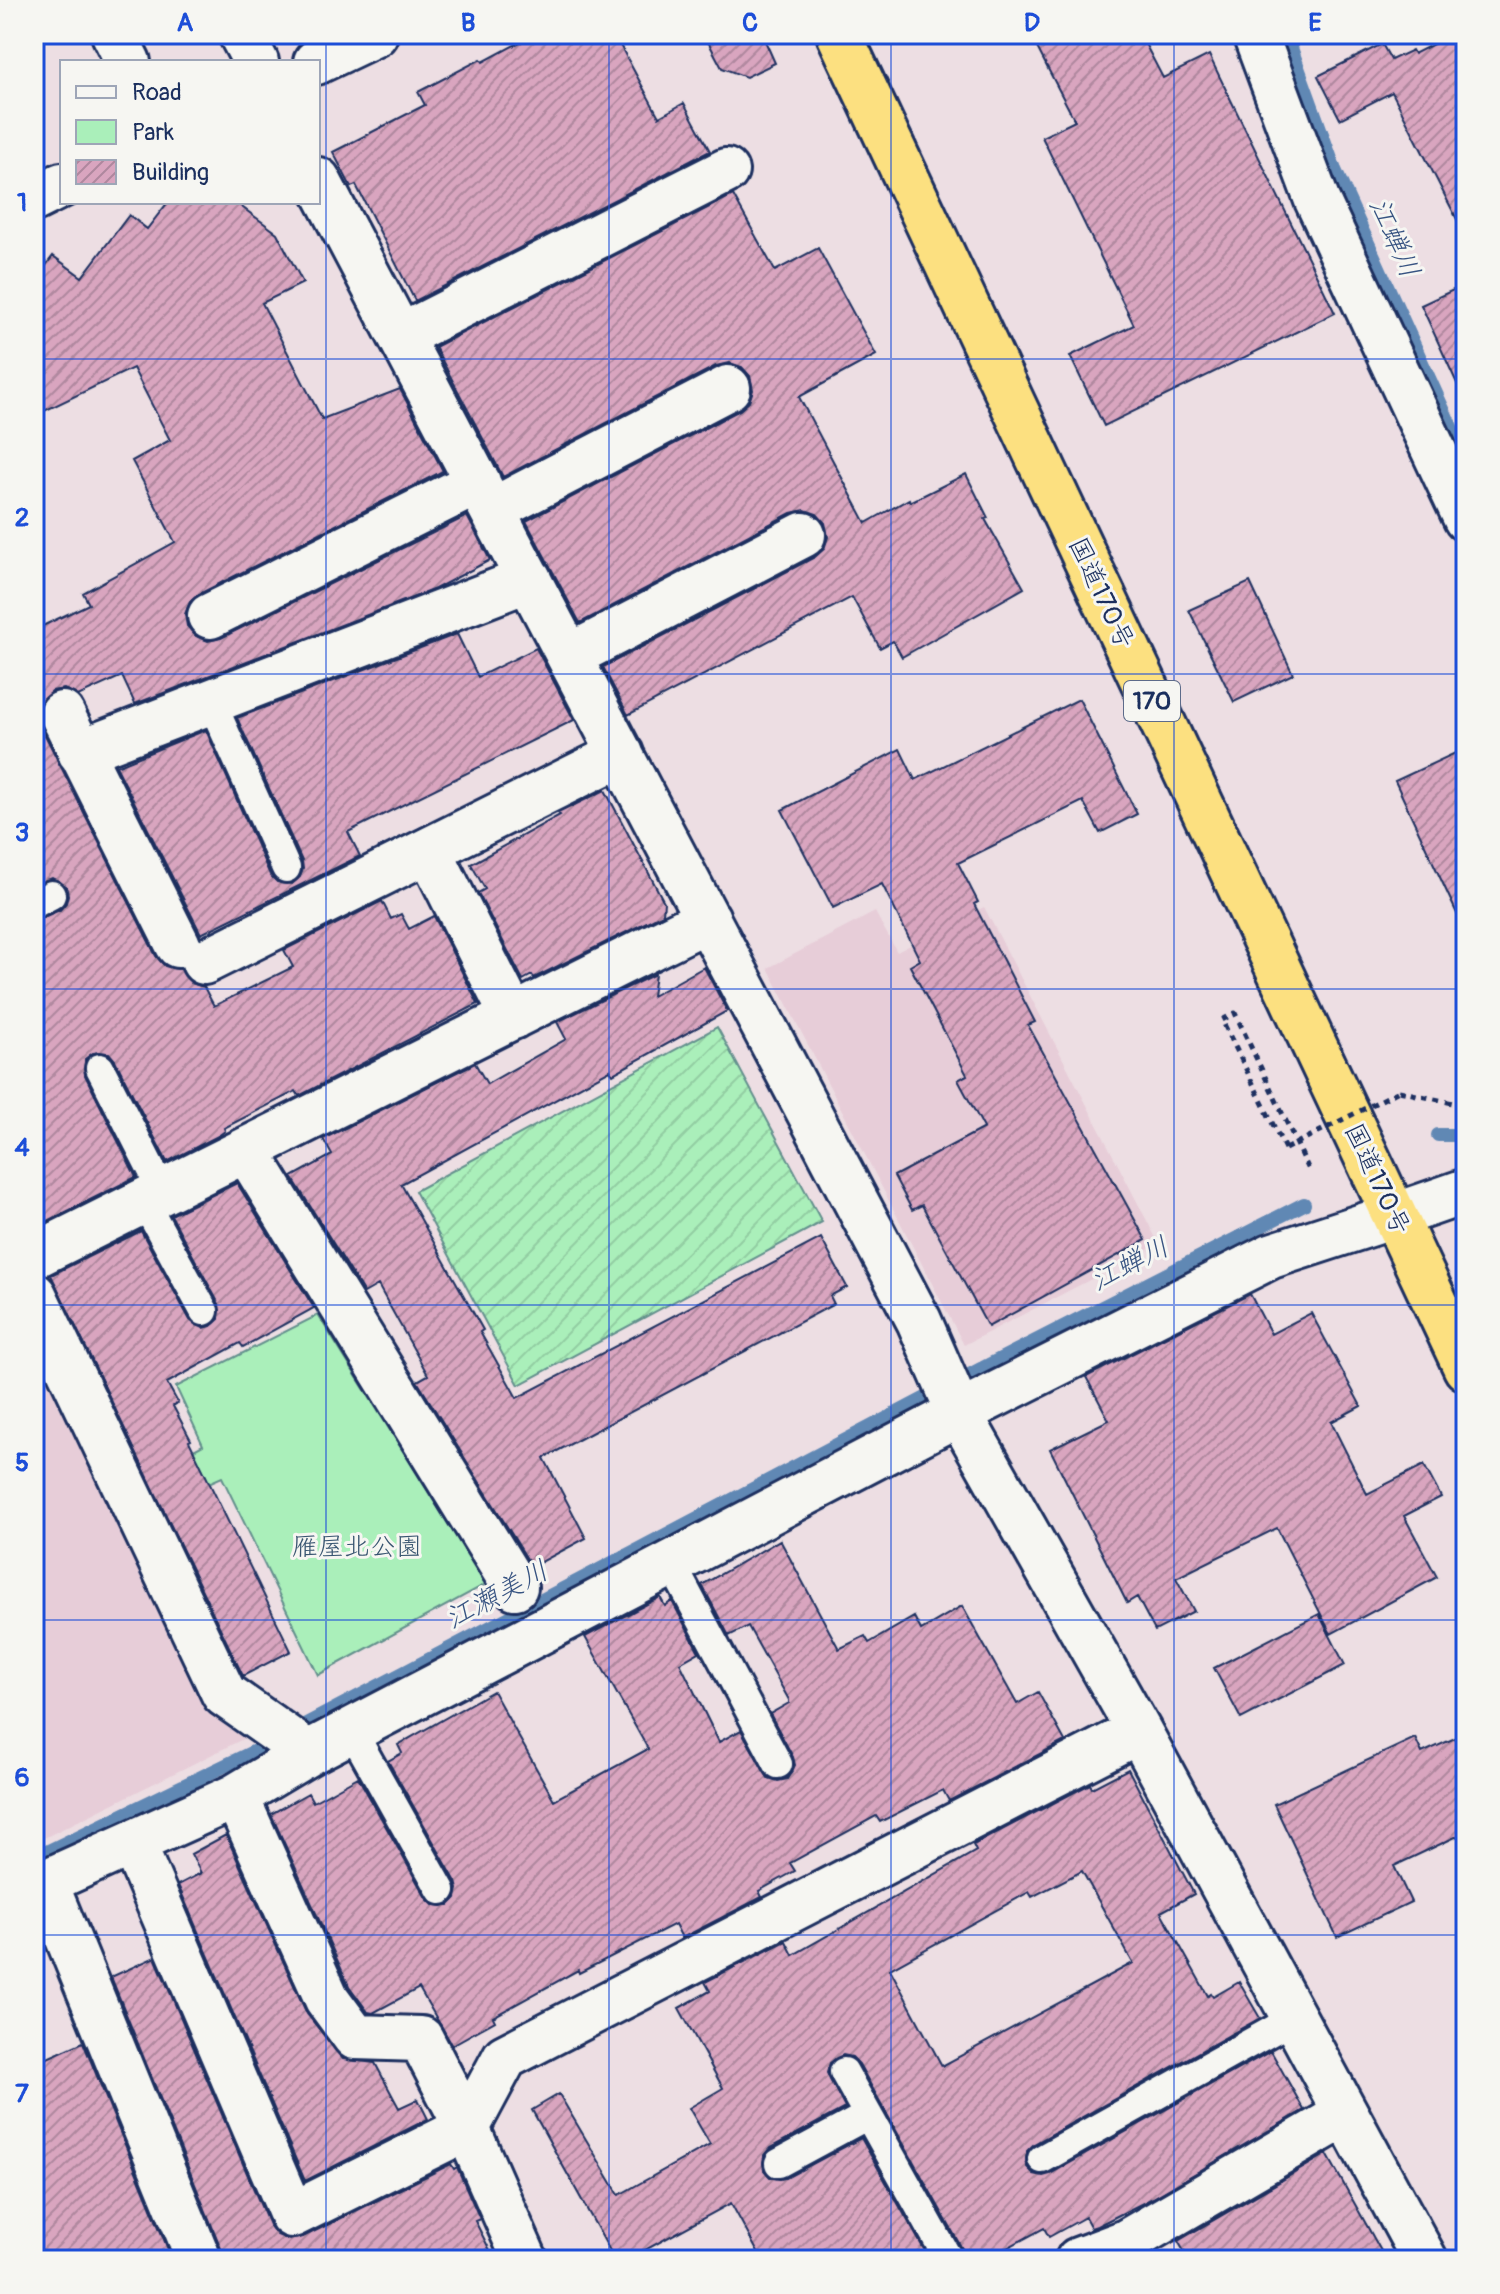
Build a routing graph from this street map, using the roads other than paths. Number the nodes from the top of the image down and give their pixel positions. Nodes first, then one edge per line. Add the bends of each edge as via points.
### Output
1 (114, 34) edge
2 (241, 34) edge
3 (375, 34) edge
4 (839, 34) edge
5 (1255, 34) edge
6 (127, 60) edge
7 (255, 60) edge
8 (320, 60) edge
9 (726, 171) dead end
10 (320, 184) edge
11 (60, 186) edge
12 (34, 199) edge
13 (401, 336) junction
14 (728, 388) dead end
15 (486, 496) junction
16 (1466, 519) edge
17 (803, 535) dead end
18 (529, 579) junction
19 (210, 616) dead end
20 (570, 656) junction
21 (211, 701) junction
22 (621, 754) junction
23 (429, 850) junction
24 (286, 868) dead end
25 (708, 919) junction
26 (513, 1017) junction
27 (100, 1068) dead end
28 (246, 1150) junction
29 (1466, 1191) edge
30 (154, 1197) junction
31 (1394, 1216) junction
32 (34, 1256) edge
33 (34, 1295) edge
34 (204, 1311) dead end
35 (1466, 1368) edge
36 (959, 1413) junction
37 (671, 1563) junction
38 (515, 1587) dead end
39 (352, 1731) junction
40 (1139, 1731) junction
41 (308, 1753) junction
42 (778, 1764) dead end
43 (236, 1796) junction
44 (133, 1843) junction
45 (39, 1885) edge
46 (441, 1890) dead end
47 (1295, 2018) junction
48 (844, 2072) dead end
49 (1346, 2114) junction
50 (868, 2115) junction
51 (467, 2128) junction
52 (1042, 2159) dead end
53 (779, 2163) dead end
54 (1131, 2251) edge
55 (199, 2260) edge
56 (525, 2260) edge
57 (949, 2260) edge
58 (1078, 2260) edge
59 (1425, 2260) edge

1 - 6 street
2 - 7 street
3 - 8 street
4 - 31 highway, 国道170号 / 170
5 - 16 street via 1317,200
9 - 13 street
10 - 13 street
11 - 12 street
13 - 15 street
14 - 15 street
15 - 18 street
15 - 19 street
17 - 20 street
18 - 20 street
18 - 21 street
20 - 22 street
21 - 23 street via 71,733 191,953
21 - 24 lane
22 - 23 street
22 - 25 street
23 - 26 street
25 - 26 street
25 - 36 street via 919,1321
26 - 28 street
27 - 30 lane
28 - 30 street
28 - 38 street
29 - 31 street
30 - 32 street
30 - 34 lane
31 - 35 highway, 国道170号 / 170
31 - 36 street via 1271,1256
33 - 41 street via 224,1694
36 - 37 street
36 - 40 street
37 - 39 street
37 - 42 lane
39 - 41 street
39 - 46 lane
40 - 47 street
40 - 51 street via 505,2057
41 - 43 street
43 - 44 street
43 - 51 street via 327,1999 355,2037 421,2039
44 - 45 street
44 - 51 street via 292,2215
45 - 55 street
47 - 49 street
47 - 52 lane
48 - 50 lane
49 - 54 street
49 - 59 street
50 - 53 lane
50 - 57 lane
51 - 56 street
54 - 58 street

